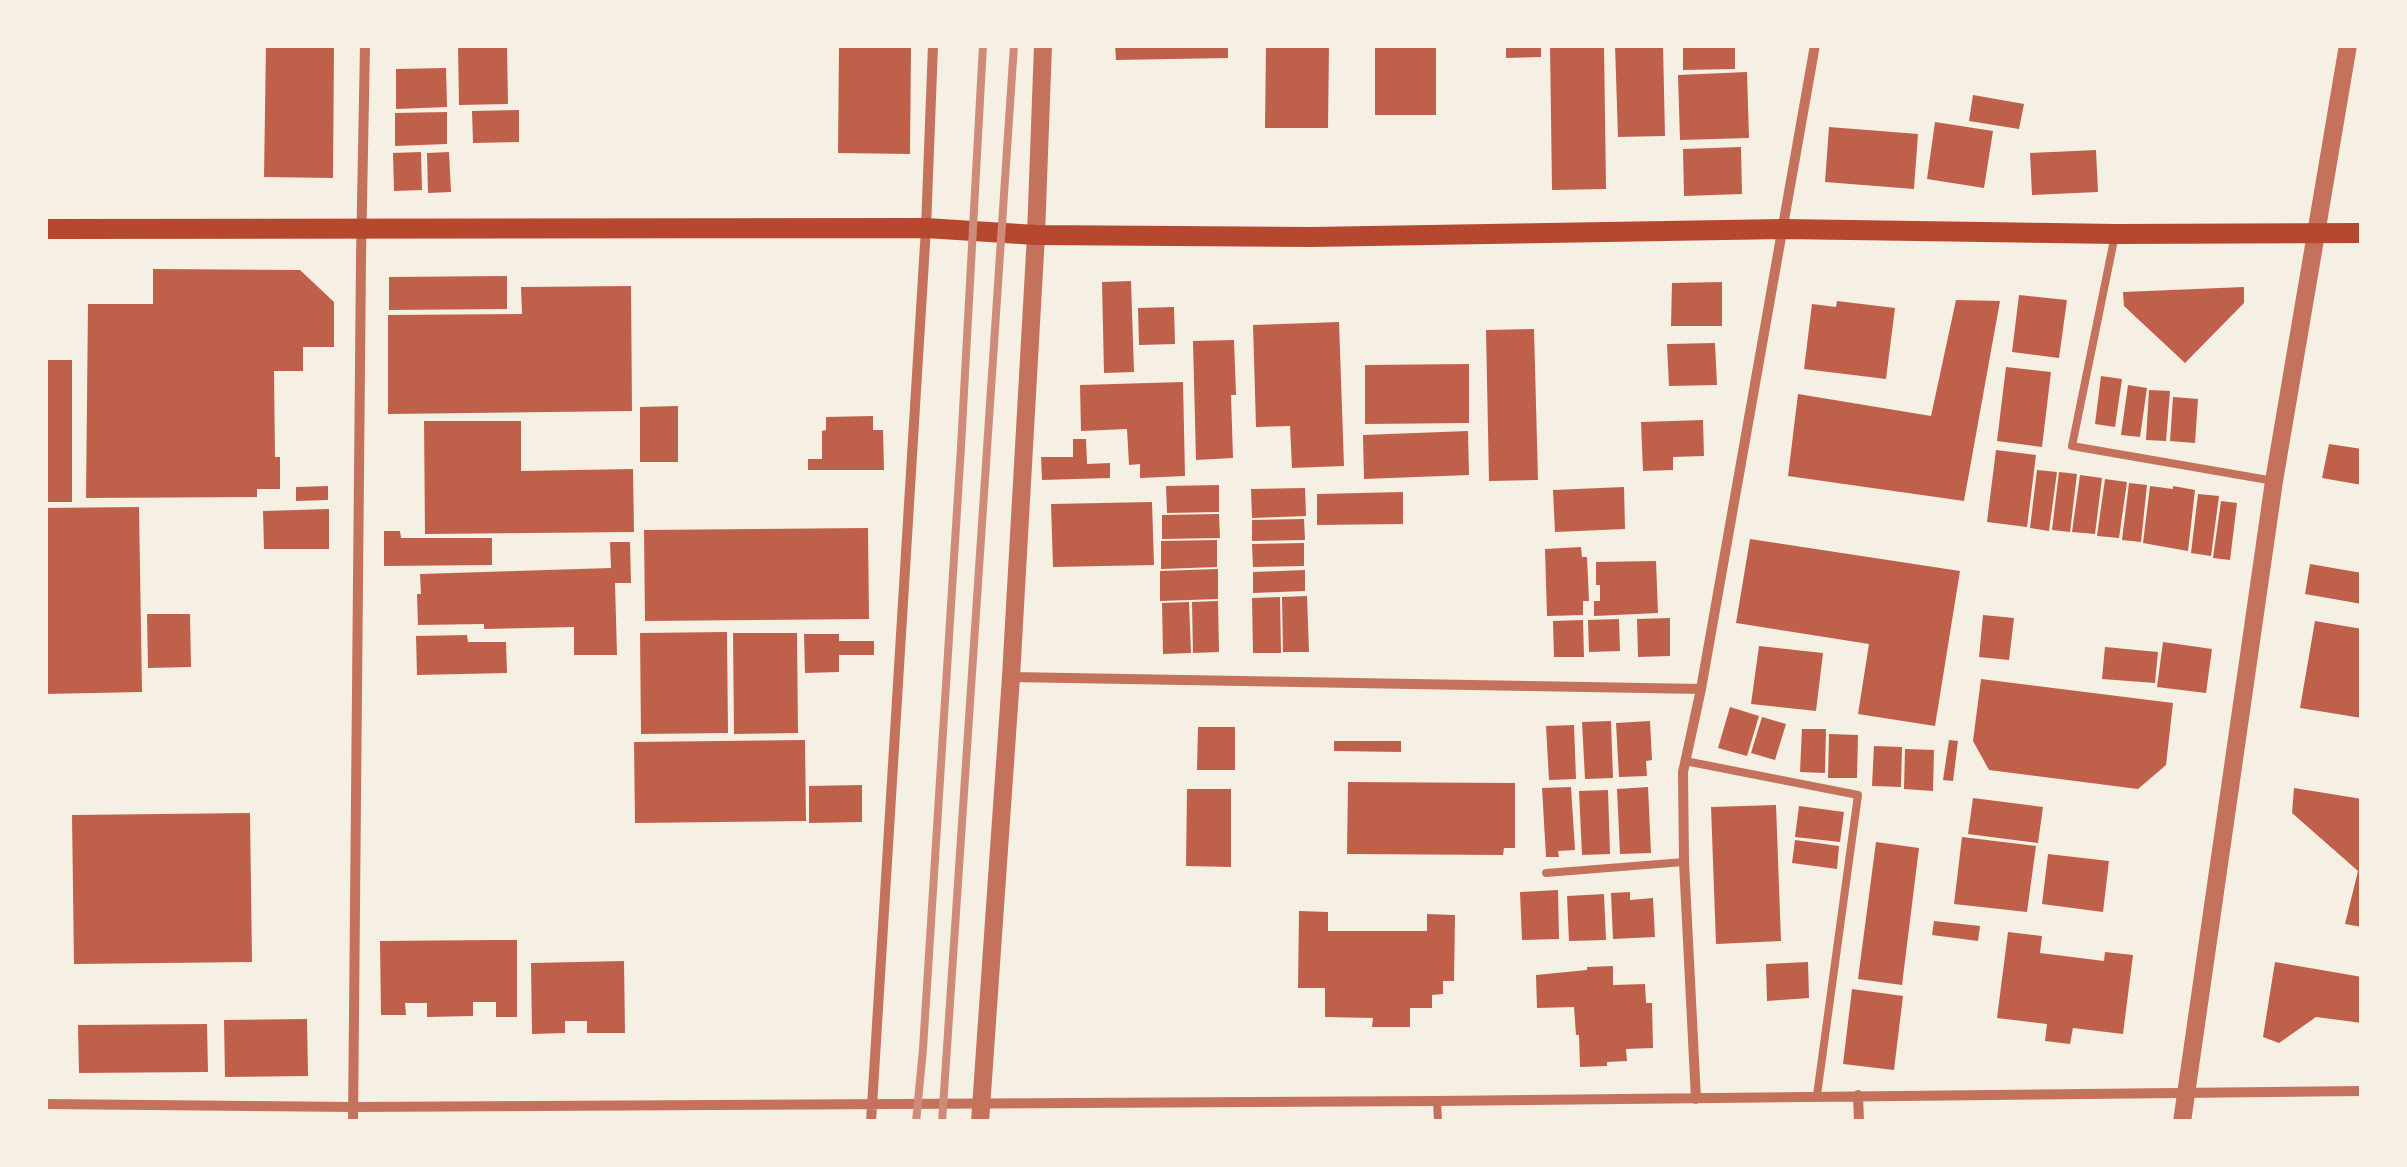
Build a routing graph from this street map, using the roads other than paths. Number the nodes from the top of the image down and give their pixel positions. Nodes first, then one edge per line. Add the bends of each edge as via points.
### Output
1 (365, 45) edge
2 (934, 45) edge
3 (1043, 45) edge
4 (1815, 45) edge
5 (2348, 45) edge
6 (45, 228) edge
7 (362, 228) junction
8 (926, 228) junction
9 (1783, 228) junction
10 (2316, 233) junction
11 (2362, 233) edge
12 (2116, 234) junction
13 (1036, 235) junction
14 (2274, 481) junction
15 (1011, 677) junction
16 (1702, 690) junction
17 (1686, 762) junction
18 (1684, 862) junction
19 (1546, 873) dead end
20 (2362, 1090) edge
21 (2186, 1092) junction
22 (1818, 1095) junction
23 (1858, 1095) junction
24 (1696, 1099) junction
25 (1437, 1101) junction
26 (874, 1102) junction
27 (45, 1104) edge
28 (354, 1106) junction
29 (981, 1112) edge
30 (354, 1122) edge
31 (872, 1122) edge
32 (1438, 1122) edge
33 (1859, 1122) edge
34 (2182, 1122) edge

1 - 7 street
2 - 8 street
3 - 13 street
4 - 9 street
5 - 10 street
6 - 7 main road
7 - 8 main road
7 - 28 street
8 - 13 main road
8 - 26 street
9 - 12 main road
9 - 13 main road
9 - 16 street
10 - 11 main road
10 - 12 main road
10 - 14 street
12 - 14 lane via 2072,446
13 - 15 street
14 - 21 street
15 - 16 street
15 - 29 street
16 - 17 street
17 - 18 street
17 - 22 lane via 1858,794
18 - 19 lane
18 - 24 street
20 - 21 street
21 - 23 street
21 - 34 street
22 - 23 street
22 - 24 street
23 - 33 street
24 - 25 street
25 - 29 street
25 - 32 lane
26 - 28 street
26 - 29 street
26 - 31 street
27 - 28 street
28 - 30 street

